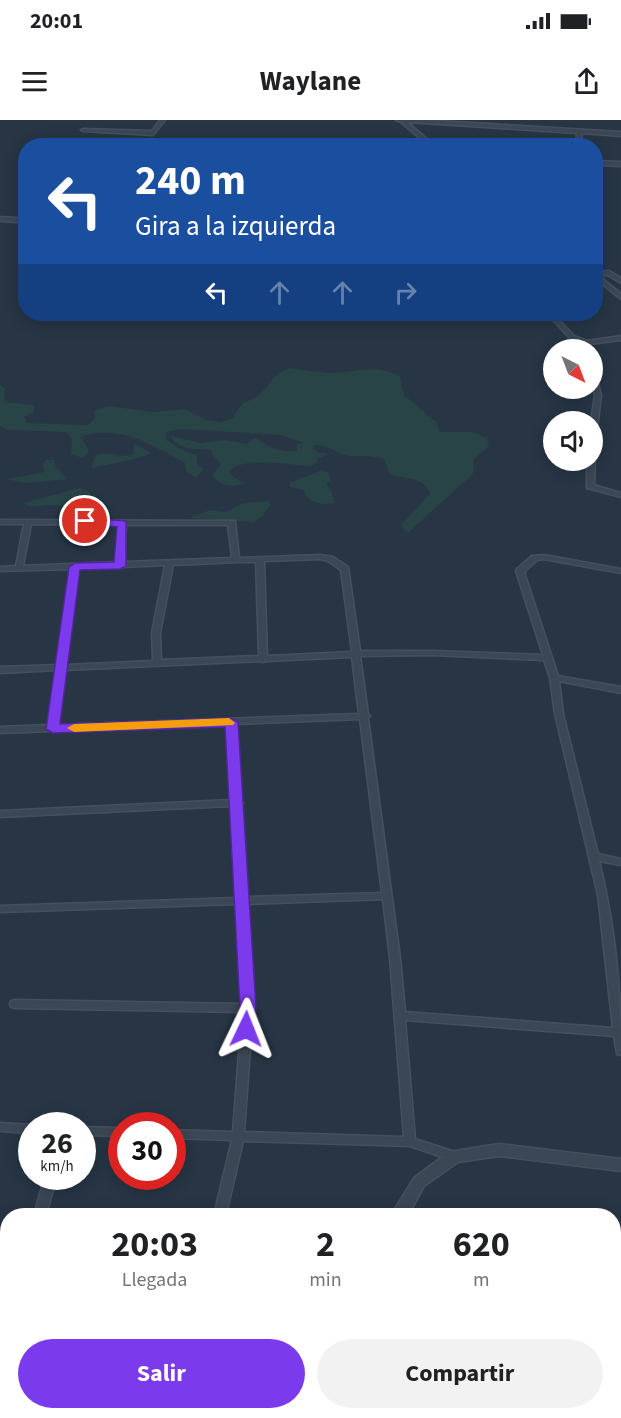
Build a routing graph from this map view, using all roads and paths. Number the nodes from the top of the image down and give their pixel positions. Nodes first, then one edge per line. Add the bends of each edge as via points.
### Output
1 (164, 120) edge
2 (401, 120) edge
3 (87, 125) dead end
4 (580, 132) junction
5 (621, 134) edge
6 (423, 138) edge
7 (579, 138) edge
8 (603, 163) edge
9 (621, 164) edge
10 (0, 219) edge
11 (17, 220) dead end
12 (603, 274) edge
13 (603, 280) edge
14 (621, 281) edge
15 (618, 291) edge
16 (621, 297) edge
17 (556, 321) edge
18 (621, 338) edge
19 (575, 339) edge
20 (603, 342) edge
21 (591, 471) edge
22 (621, 495) edge
23 (0, 522) edge
24 (28, 522) junction
25 (122, 524) junction
26 (260, 560) junction
27 (236, 561) junction
28 (169, 564) junction
29 (120, 566) junction
30 (75, 567) junction
31 (19, 568) junction
32 (0, 569) edge
33 (621, 570) edge
34 (357, 654) junction
35 (546, 658) junction
36 (263, 660) junction
37 (157, 664) junction
38 (59, 667) junction
39 (0, 670) edge
40 (554, 678) junction
41 (621, 690) edge
42 (366, 716) junction
43 (231, 722) junction
44 (53, 729) junction
45 (0, 730) edge
46 (238, 803) junction
47 (0, 814) edge
48 (593, 856) junction
49 (621, 862) edge
50 (386, 896) junction
51 (241, 900) junction
52 (0, 909) edge
53 (15, 1004) dead end
54 (248, 1008) junction
55 (400, 1016) junction
56 (619, 1032) junction
57 (621, 1051) edge
58 (0, 1127) edge
59 (18, 1128) edge
60 (186, 1135) edge
61 (238, 1137) junction
62 (410, 1142) junction
63 (454, 1156) junction
64 (621, 1166) edge
65 (47, 1190) edge
66 (42, 1208) edge
67 (222, 1208) edge
68 (404, 1208) edge

1 - 3 street via 153,133 83,130
2 - 4 street
2 - 6 street
4 - 5 street
4 - 7 street
8 - 9 street
10 - 11 street
12 - 14 street via 609,273
13 - 15 street
15 - 16 street
17 - 19 street
18 - 20 street
21 - 22 street via 590,486
23 - 24 street
24 - 25 street
24 - 31 street
25 - 27 street via 232,523
25 - 29 street
26 - 27 street
26 - 34 street via 320,557 345,569
26 - 36 street
27 - 28 street
28 - 29 street
28 - 37 street via 156,633
29 - 30 street
30 - 31 street
30 - 38 street
31 - 32 street
33 - 35 street via 535,558 520,571
34 - 35 street
34 - 36 street
34 - 42 street
35 - 40 street
36 - 37 street
37 - 38 street
38 - 39 street
38 - 44 street
40 - 41 street
40 - 48 street
42 - 43 street
42 - 50 street
43 - 44 street
43 - 46 street
44 - 45 street
46 - 47 street
46 - 51 street
48 - 49 street
48 - 56 street via 603,895
50 - 51 street
50 - 55 street
51 - 52 street
51 - 54 street
53 - 54 street
54 - 61 street
55 - 56 street
55 - 62 street
56 - 57 street
58 - 59 street
60 - 61 street
61 - 62 street
61 - 67 street
62 - 63 street
63 - 64 street via 499,1150
63 - 68 street via 419,1182
65 - 66 street

